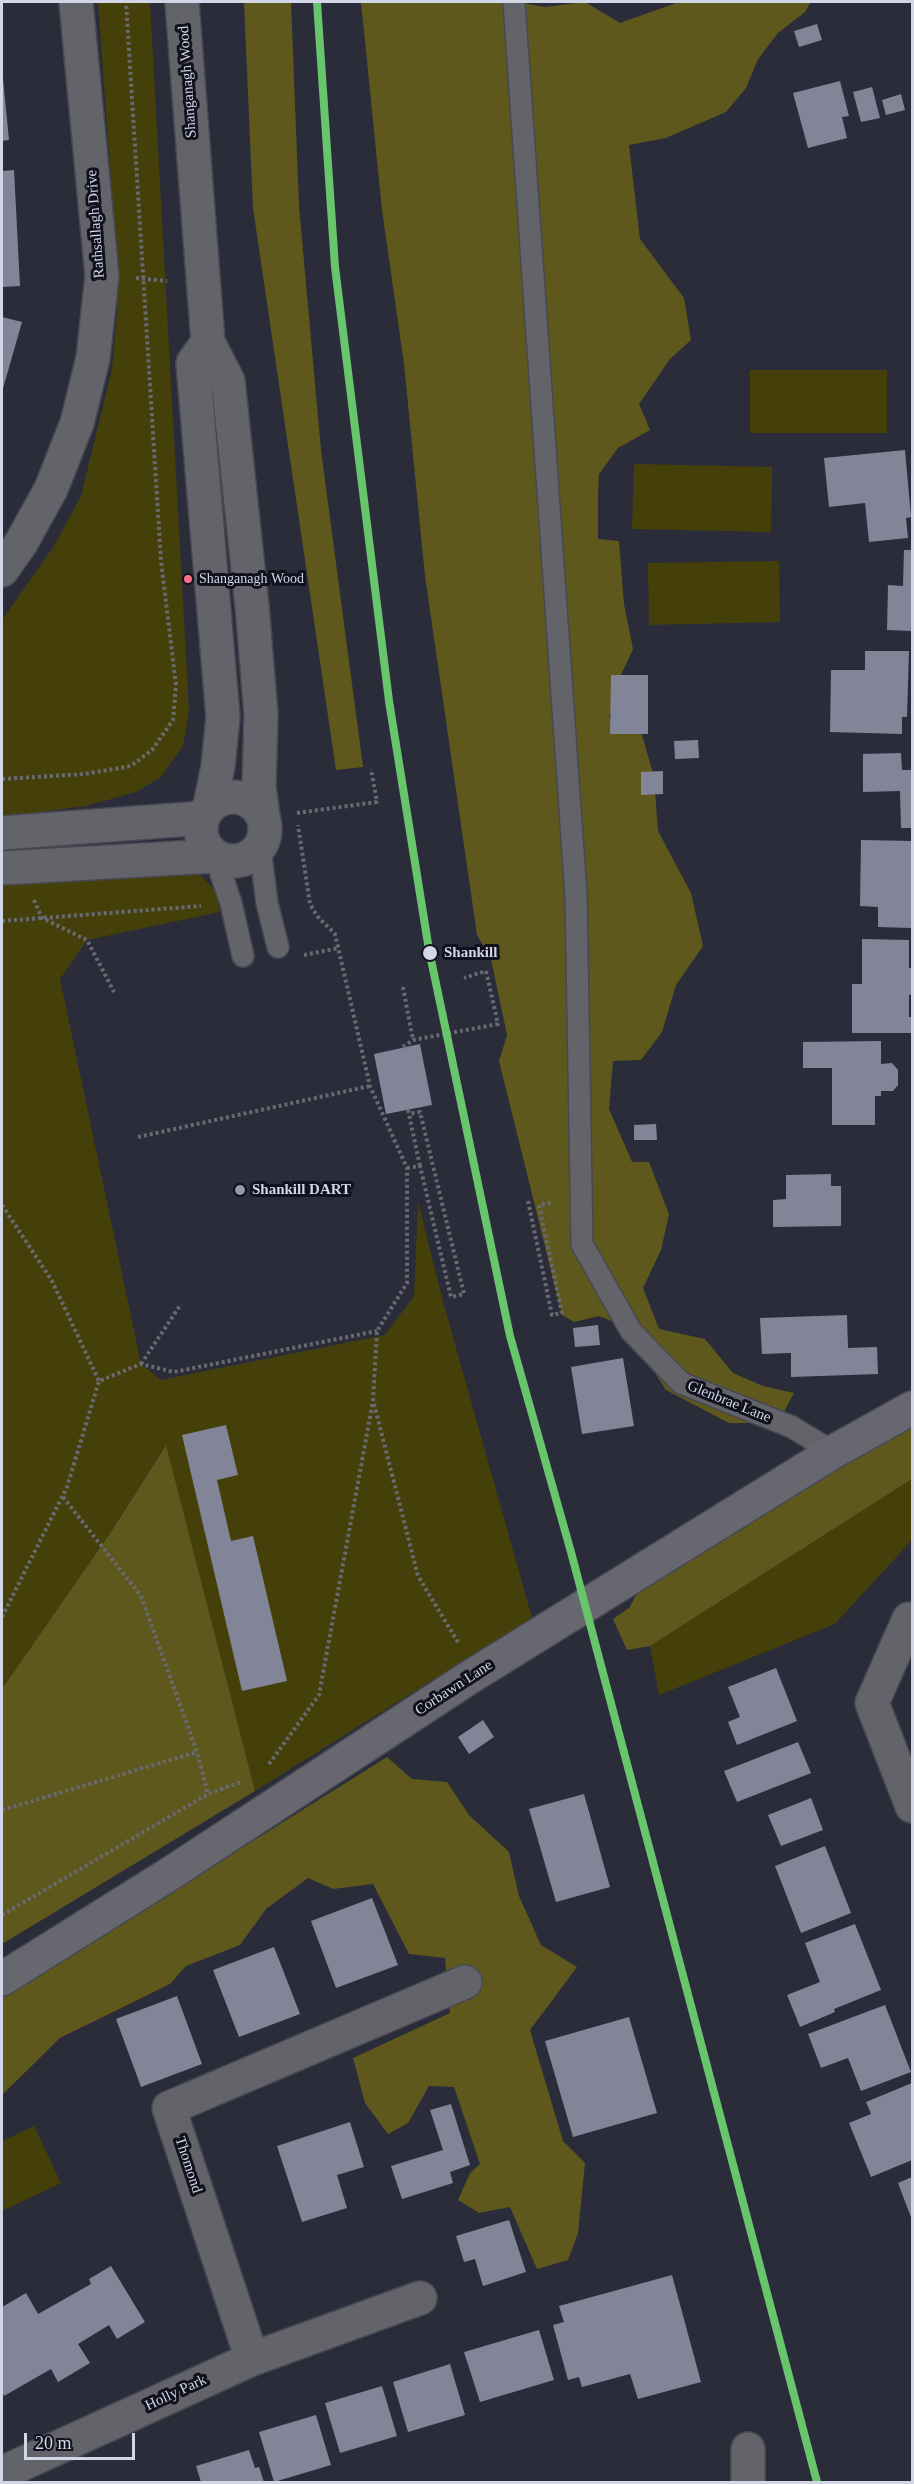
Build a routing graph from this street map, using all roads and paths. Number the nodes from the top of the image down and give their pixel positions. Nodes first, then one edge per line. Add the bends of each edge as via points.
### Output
1 (76, 2) edge
2 (126, 2) edge
3 (182, 2) edge
4 (514, 2) edge
5 (102, 276) junction
6 (143, 279) junction
7 (204, 283) junction
8 (208, 342) junction
9 (2, 570) edge
10 (371, 769) dead end
11 (2, 779) edge
12 (295, 803) dead end
13 (206, 812) junction
14 (297, 813) junction
15 (2, 832) edge
16 (261, 832) junction
17 (218, 858) junction
18 (2, 868) edge
19 (210, 905) dead end
20 (42, 918) junction
21 (2, 921) edge
22 (339, 948) junction
23 (285, 952) joint
24 (243, 956) dead end
25 (464, 978) dead end
26 (403, 987) dead end
27 (114, 992) dead end
28 (412, 1040) junction
29 (403, 1047) dead end
30 (370, 1086) junction
31 (138, 1137) dead end
32 (420, 1166) junction
33 (407, 1168) junction
34 (581, 1199) junction
35 (528, 1201) dead end
36 (2, 1204) edge
37 (181, 1304) dead end
38 (377, 1331) junction
39 (141, 1365) junction
40 (99, 1381) junction
41 (373, 1401) junction
42 (912, 1408) edge
43 (833, 1452) junction
44 (62, 1497) junction
45 (2, 1617) edge
46 (909, 1619) dead end
47 (470, 1677) junction
48 (197, 1752) junction
49 (268, 1766) dead end
50 (251, 1778) dead end
51 (208, 1794) junction
52 (912, 1806) edge
53 (2, 1810) edge
54 (2, 1915) edge
55 (2, 1979) edge
56 (465, 1982) dead end
57 (420, 2298) dead end
58 (252, 2359) junction
59 (748, 2450) dead end
60 (2, 2473) edge
61 (748, 2482) edge

1 - 5 street, Rathsallagh Drive
2 - 6 path
3 - 7 street, Shanganagh Wood
4 - 34 lane via 576,895
5 - 6 path
5 - 9 street, Rathsallagh Drive via 93,358 77,423 51,489
6 - 7 path
6 - 11 path via 161,561 176,685 173,720 152,750 131,766 85,774
7 - 8 street, Shanganagh Wood
8 - 13 street via 193,363 223,717 218,766
8 - 16 street, Shanganagh Wood via 228,381 261,715
10 - 14 path via 376,802
12 - 14 path
13 - 15 street
13 - 16 street via 227,797 237,797 256,806
13 - 17 street via 200,833 202,842
14 - 22 path via 310,904 335,934
16 - 17 street via 248,858
16 - 23 lane via 267,903
17 - 18 street
17 - 24 lane
19 - 20 path
20 - 21 path
20 - 27 path via 87,940
22 - 23 path
22 - 30 path
25 - 28 path via 486,971 498,1024
26 - 28 path
28 - 29 path
30 - 31 path
30 - 33 path
32 - 32 path via 451,1297 464,1294 420,1112 408,1112
32 - 33 path
33 - 38 path via 407,1283
34 - 35 path via 539,1205 562,1313 552,1315
34 - 43 lane, Glenbrae Lane via 582,1244 631,1331 681,1383 792,1427
36 - 40 path via 52,1281
37 - 39 path
38 - 39 path via 174,1372
38 - 41 path
39 - 40 path
40 - 44 path
41 - 47 path via 418,1576 467,1659
41 - 49 path via 319,1695
42 - 43 street, Corbawn Lane
43 - 47 street, Corbawn Lane
44 - 45 path
44 - 48 path via 141,1596
46 - 52 street via 872,1703
47 - 55 street, Corbawn Lane
48 - 51 path
48 - 53 path
50 - 51 path
51 - 54 path
56 - 58 street, Thomond via 170,2108
57 - 58 street
58 - 60 street, Holly Park
59 - 61 street

